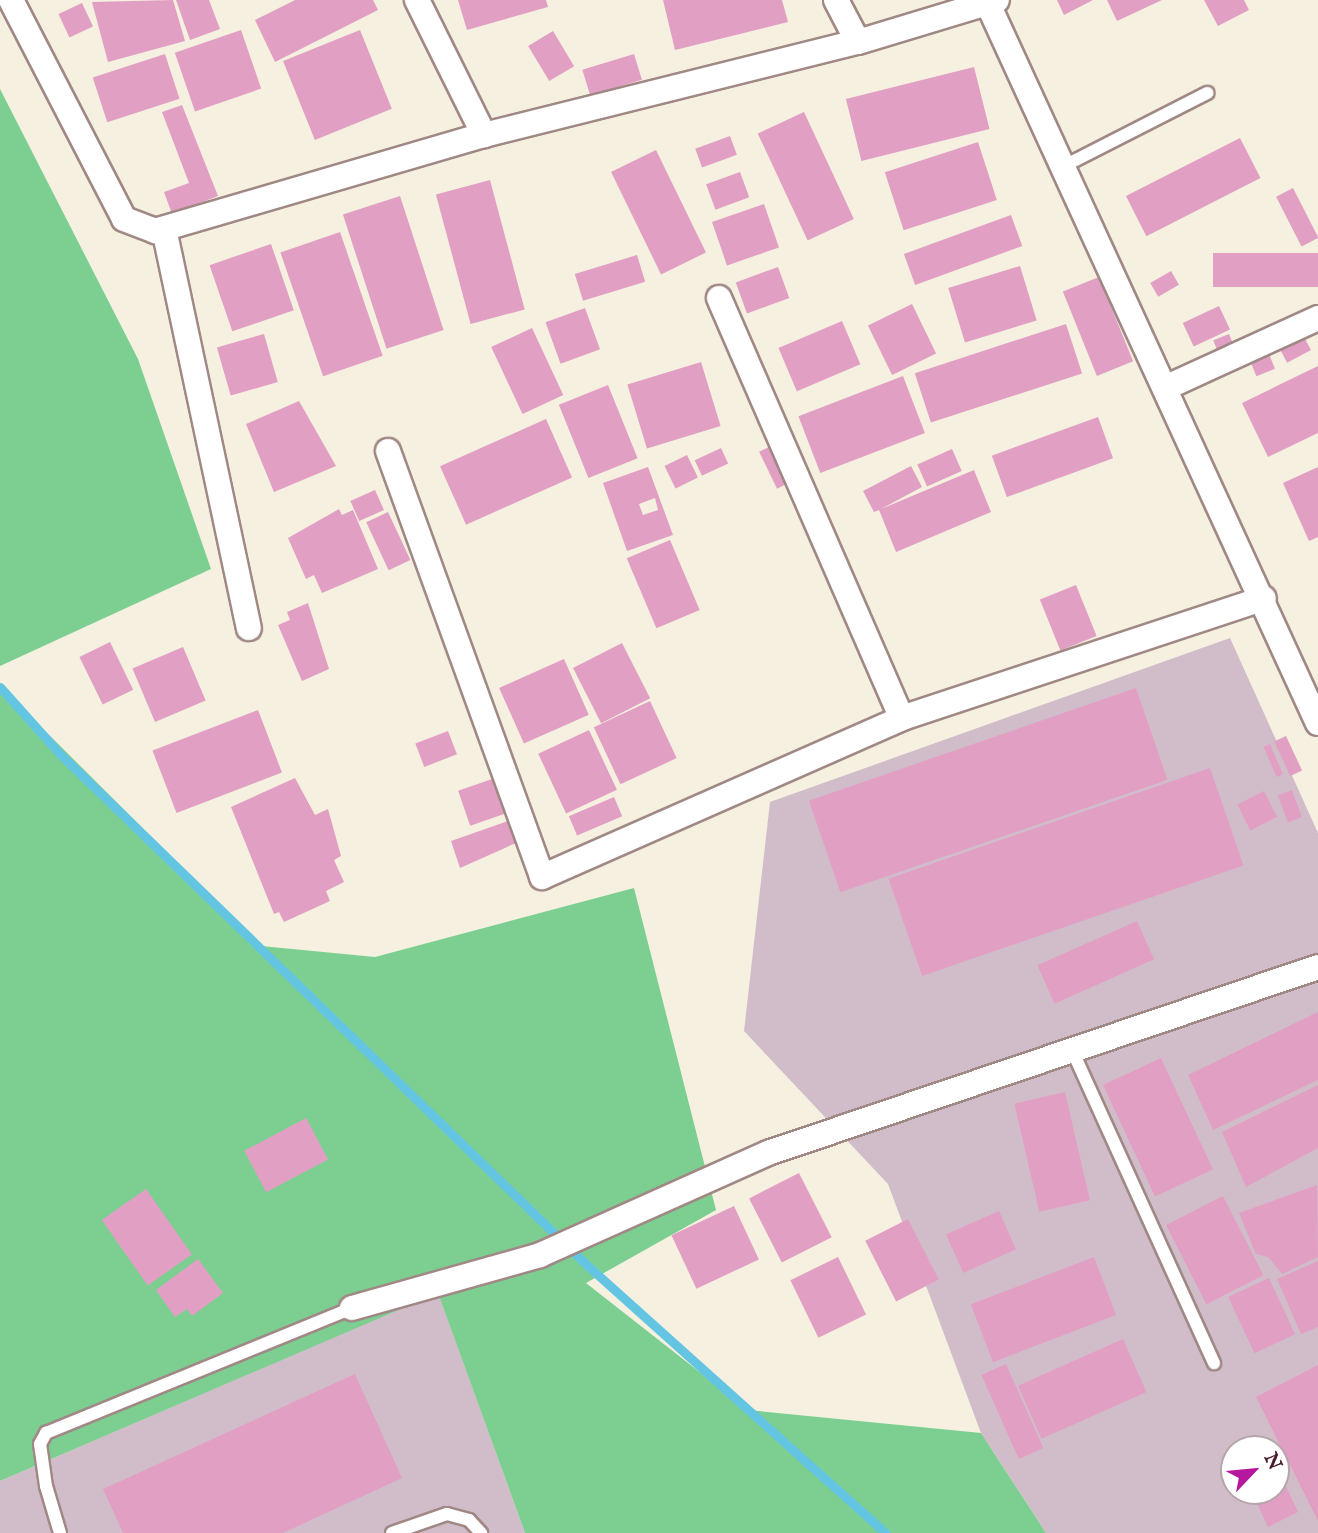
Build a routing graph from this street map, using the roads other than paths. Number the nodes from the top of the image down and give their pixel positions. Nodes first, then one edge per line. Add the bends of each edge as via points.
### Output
1 (11, 0) edge
2 (417, 0) edge
3 (836, 0) edge
4 (992, 2) edge
5 (858, 42) junction
6 (1207, 93) dead end
7 (484, 135) junction
8 (1064, 166) junction
9 (164, 229) junction
10 (719, 298) dead end
11 (1318, 318) edge
12 (1165, 388) junction
13 (388, 452) dead end
14 (1264, 598) junction
15 (249, 628) dead end
16 (902, 718) junction
17 (1318, 723) edge
18 (1318, 967) edge
19 (1072, 1050) junction
20 (352, 1308) joint
21 (1214, 1363) dead end
22 (60, 1533) edge
23 (391, 1533) edge
24 (481, 1533) edge

1 - 9 street via 124,219 137,228
2 - 7 street
3 - 5 street
4 - 5 street
4 - 8 street
5 - 7 street
6 - 8 lane
7 - 9 street
8 - 12 street
9 - 15 street
10 - 16 street
11 - 12 street
12 - 14 street
13 - 16 street via 542,877
14 - 16 street
14 - 17 street
18 - 19 street
19 - 20 street via 768,1153 540,1255
19 - 21 lane
20 - 22 lane via 46,1433 40,1444
23 - 24 lane via 447,1514 469,1520

